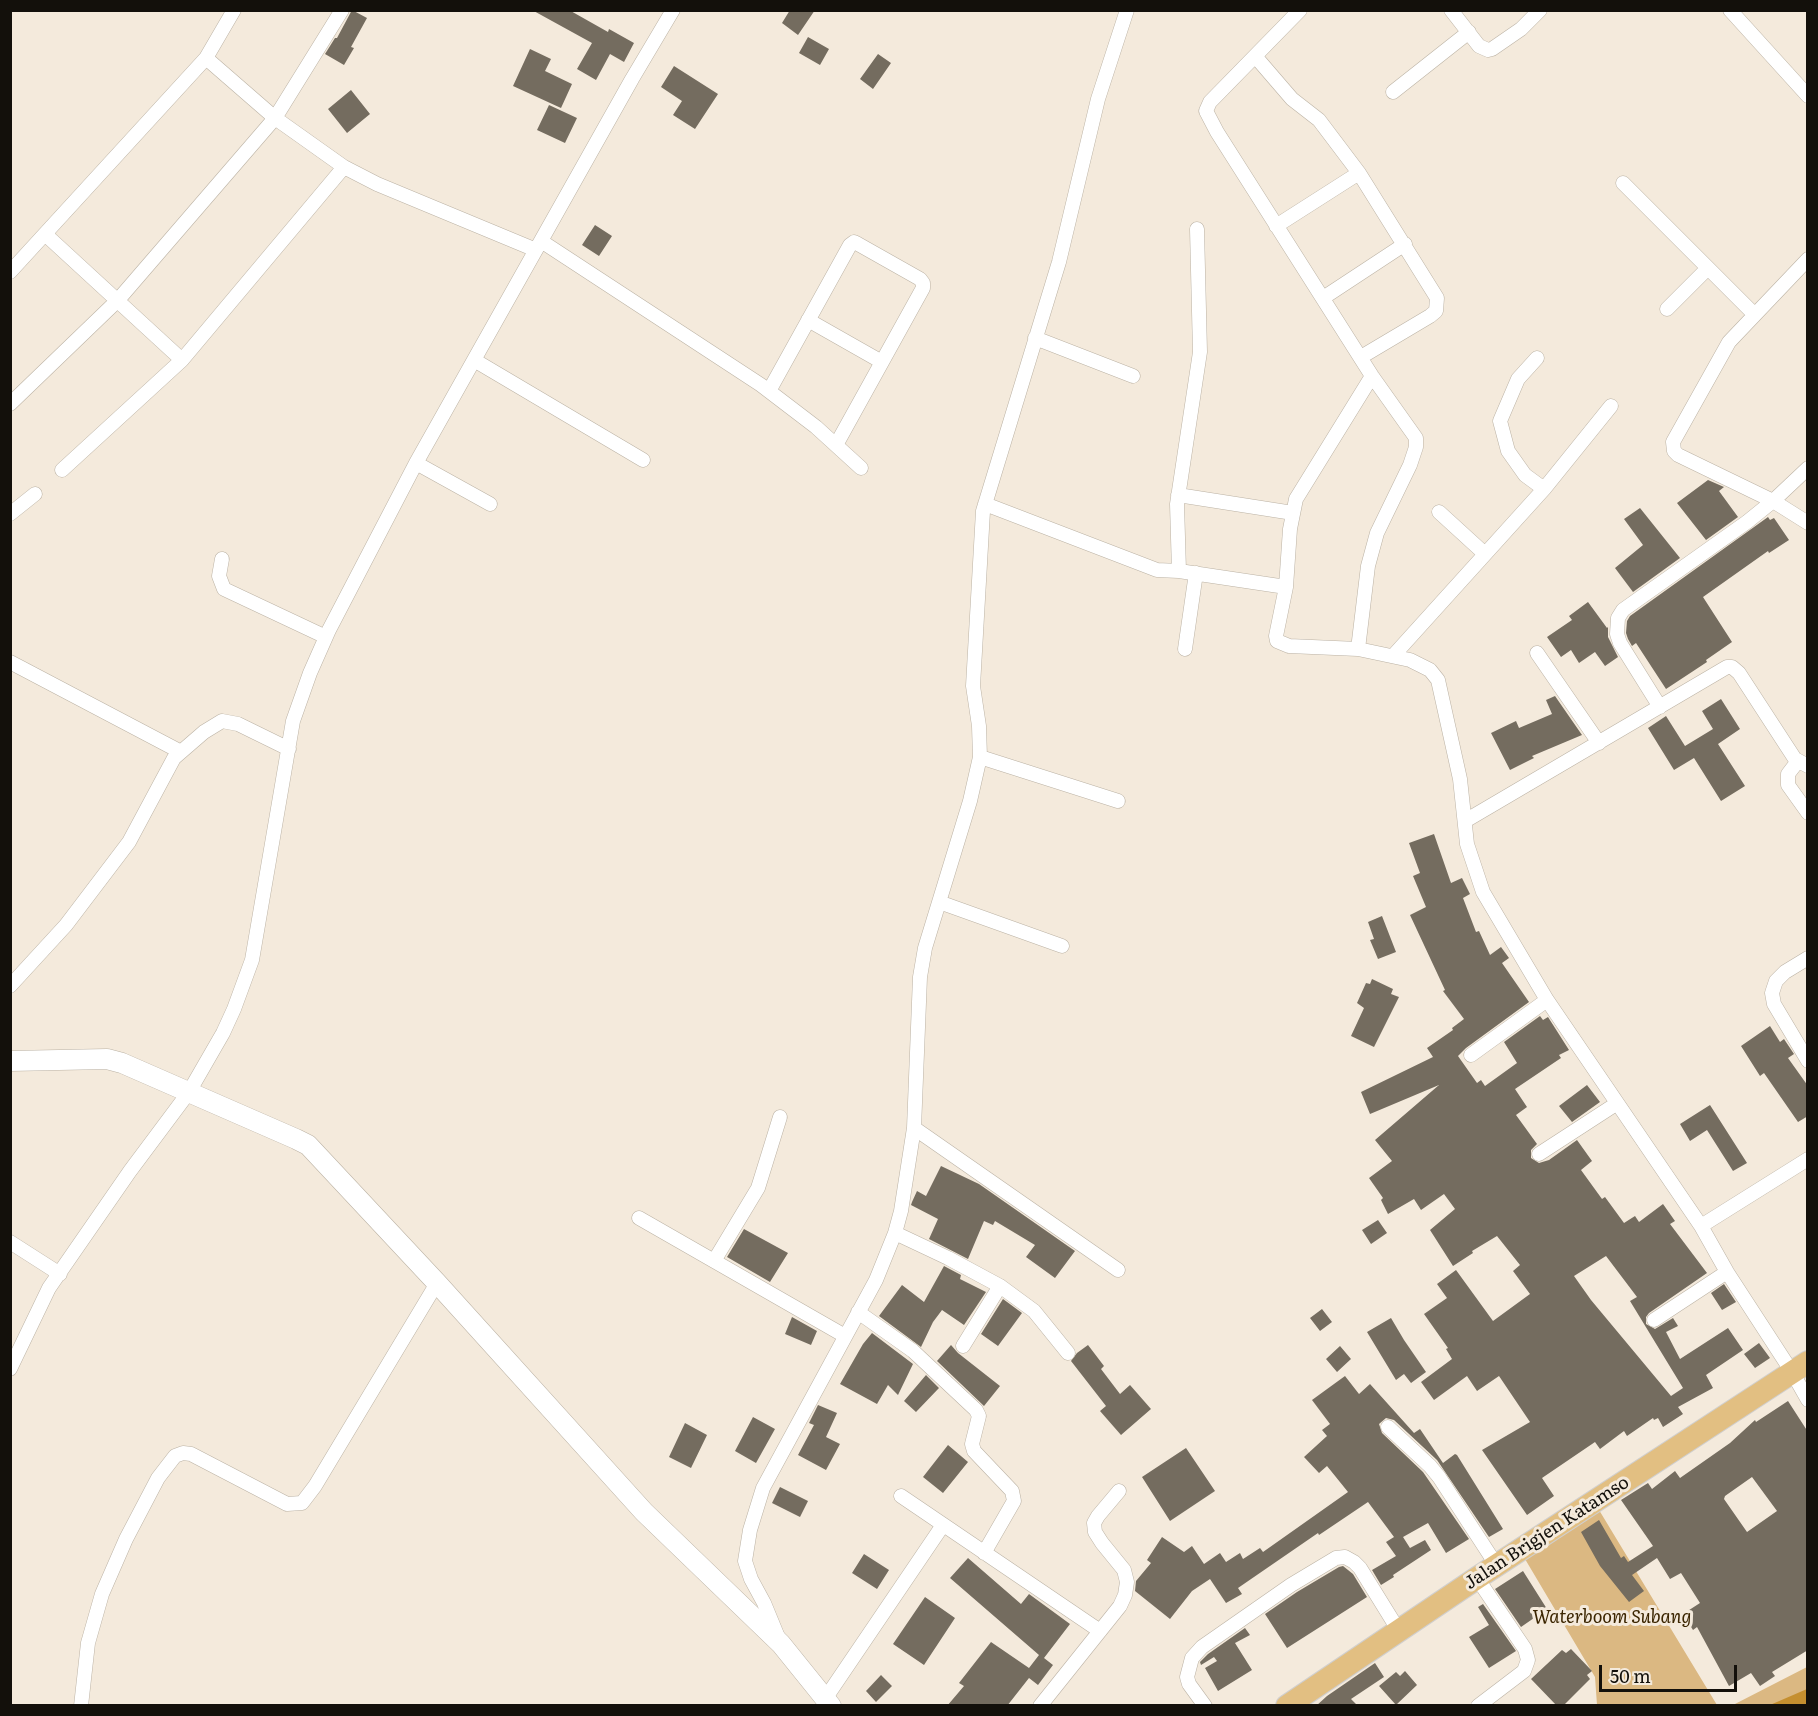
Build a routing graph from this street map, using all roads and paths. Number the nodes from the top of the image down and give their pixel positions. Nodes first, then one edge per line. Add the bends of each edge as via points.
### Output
1 (234, 10) edge
2 (342, 10) edge
3 (673, 10) edge
4 (1127, 10) edge
5 (1300, 10) edge
6 (1451, 10) edge
7 (1540, 10) edge
8 (1730, 10) edge
9 (1469, 32) junction
10 (1255, 56) junction
11 (206, 58) junction
12 (1393, 92) dead end
13 (1808, 96) edge
14 (275, 118) junction
15 (344, 168) junction
16 (1359, 173) junction
17 (1623, 183) dead end
18 (1276, 226) junction
19 (1197, 229) dead end
20 (46, 235) junction
21 (1405, 244) junction
22 (538, 246) junction
23 (1808, 259) edge
24 (1708, 268) junction
25 (10, 272) edge
26 (1323, 298) junction
27 (118, 300) junction
28 (1667, 309) dead end
29 (1754, 314) junction
30 (808, 320) junction
31 (1035, 338) junction
32 (1361, 357) junction
33 (1537, 358) dead end
34 (182, 360) junction
35 (474, 360) junction
36 (882, 362) junction
37 (1133, 376) dead end
38 (1372, 376) junction
39 (769, 391) junction
40 (10, 404) edge
41 (1611, 406) dead end
42 (836, 446) junction
43 (643, 460) dead end
44 (416, 463) junction
45 (861, 468) dead end
46 (1808, 468) edge
47 (62, 470) dead end
48 (1544, 489) junction
49 (35, 494) dead end
50 (1178, 495) junction
51 (1773, 501) junction
52 (490, 504) dead end
53 (985, 504) junction
54 (1440, 512) dead end
55 (1293, 513) junction
56 (10, 514) edge
57 (1808, 523) edge
58 (1485, 554) junction
59 (222, 559) dead end
60 (1179, 571) junction
61 (1196, 573) junction
62 (1286, 587) junction
63 (326, 637) junction
64 (1185, 649) dead end
65 (1358, 649) junction
66 (1537, 653) dead end
67 (1393, 656) junction
68 (10, 662) edge
69 (1660, 706) junction
70 (1599, 743) junction
71 (289, 749) junction
72 (181, 752) junction
73 (980, 757) junction
74 (1803, 764) edge
75 (1118, 801) dead end
76 (1808, 813) edge
77 (1465, 821) junction
78 (939, 902) junction
79 (1062, 946) dead end
80 (1808, 958) edge
81 (10, 986) edge
82 (1547, 1000) junction
83 (1471, 1055) dead end
84 (1808, 1060) edge
85 (10, 1061) edge
86 (189, 1092) junction
87 (1616, 1104) junction
88 (780, 1117) dead end
89 (914, 1128) junction
90 (1539, 1154) dead end
91 (1808, 1159) edge
92 (639, 1218) dead end
93 (1701, 1226) junction
94 (895, 1233) junction
95 (10, 1242) edge
96 (714, 1261) junction
97 (1118, 1270) dead end
98 (1727, 1272) junction
99 (60, 1274) junction
100 (437, 1283) junction
101 (1000, 1286) junction
102 (858, 1312) junction
103 (1654, 1320) dead end
104 (845, 1336) junction
105 (963, 1346) dead end
106 (1068, 1353) dead end
107 (1800, 1367) edge
108 (10, 1369) edge
109 (1808, 1400) edge
110 (1388, 1427) dead end
111 (1119, 1491) dead end
112 (901, 1496) dead end
113 (943, 1525) junction
114 (984, 1553) junction
115 (1497, 1566) junction
116 (1477, 1578) junction
117 (1100, 1631) junction
118 (1399, 1631) junction
119 (781, 1644) junction
120 (828, 1702) edge
121 (81, 1706) edge
122 (1040, 1706) edge
123 (1205, 1706) edge
124 (1287, 1706) edge
125 (1478, 1706) edge

1 - 11 street
2 - 14 street
3 - 22 street
4 - 31 street via 1098,99 1059,262
5 - 10 street
6 - 9 street
7 - 9 street via 1529,23 1492,49 1479,46
8 - 13 street
9 - 12 street
10 - 16 street via 1292,99 1319,120
10 - 18 street via 1210,102 1206,111
11 - 14 street
11 - 20 street
14 - 15 street
14 - 27 street
15 - 22 street
15 - 34 street
16 - 18 street
16 - 21 street
17 - 24 street
18 - 26 street
19 - 50 street via 1200,352
20 - 25 street
20 - 27 street
21 - 26 street
21 - 32 street via 1437,298 1436,311
22 - 35 street
22 - 39 street
23 - 29 street
24 - 28 street
24 - 29 street
26 - 32 street
27 - 34 street
27 - 40 street
29 - 51 street via 1729,342 1672,447 1678,455
30 - 36 street
30 - 36 street via 850,245 858,244 923,283
30 - 39 street
31 - 37 street
31 - 53 street
32 - 38 street
33 - 48 street via 1518,379 1500,421 1508,452 1526,475
34 - 47 street
35 - 43 street
35 - 44 street
36 - 42 street
38 - 55 street via 1296,499
38 - 65 street via 1407,423 1416,438 1416,447 1377,533 1368,566
39 - 42 street
41 - 48 street
42 - 45 street
44 - 52 street
44 - 63 street
46 - 51 street
48 - 58 street
49 - 56 street
50 - 55 street
50 - 60 street
51 - 57 street
51 - 69 street via 1630,605 1618,618 1620,643
53 - 60 street via 1157,570
53 - 73 street via 973,686
54 - 58 street
55 - 62 street
58 - 67 street
59 - 63 street via 219,576 224,589
60 - 61 street
61 - 62 street
61 - 64 street
62 - 65 street via 1277,641 1289,646
63 - 71 street via 293,721
65 - 67 street
66 - 70 street
67 - 77 street via 1421,664 1438,680
68 - 72 street
69 - 70 street
69 - 74 street via 1726,667 1732,668
70 - 77 street
71 - 72 street via 238,723 222,721
71 - 86 street via 252,960 231,1017
72 - 81 street via 174,758 129,842 66,925
73 - 75 street
73 - 78 street
74 - 76 street via 1788,774 1788,785
77 - 82 street via 1467,844 1483,892
78 - 79 street
78 - 89 street via 920,977
80 - 84 street via 1785,972 1772,993 1774,1004
82 - 83 street
82 - 87 street
85 - 86 street via 107,1059
86 - 99 street
86 - 100 street via 308,1146
87 - 90 street
87 - 93 street
88 - 96 street via 758,1188
89 - 94 street
89 - 97 street
91 - 93 street
92 - 96 street
93 - 98 street
94 - 101 street
94 - 102 street
95 - 99 street
96 - 104 street
98 - 103 street
98 - 107 street
99 - 108 street via 49,1288
100 - 119 street via 644,1512
100 - 121 street via 302,1503 287,1504 191,1454 175,1456 158,1478 102,1594 88,1643
101 - 105 street
101 - 106 street via 1034,1311
102 - 104 street
102 - 114 street via 913,1351 976,1410 979,1416 974,1451 1012,1491 1014,1501
104 - 119 street via 764,1488 750,1530 745,1561
107 - 109 street
107 - 115 main road, Jalan Brigjen Katamso
110 - 115 street via 1434,1471
111 - 117 street via 1094,1523 1095,1533 1124,1570 1127,1582 1120,1606
112 - 113 street
113 - 114 street
113 - 120 street
114 - 117 street
115 - 116 main road, Jalan Brigjen Katamso
116 - 118 main road, Jalan Brigjen Katamso
116 - 125 street via 1525,1649 1528,1660 1524,1671
117 - 122 street
118 - 123 street via 1360,1568 1345,1557 1336,1558 1291,1585 1192,1658 1187,1677
118 - 124 main road, Jalan Brigjen Katamso
119 - 120 street

